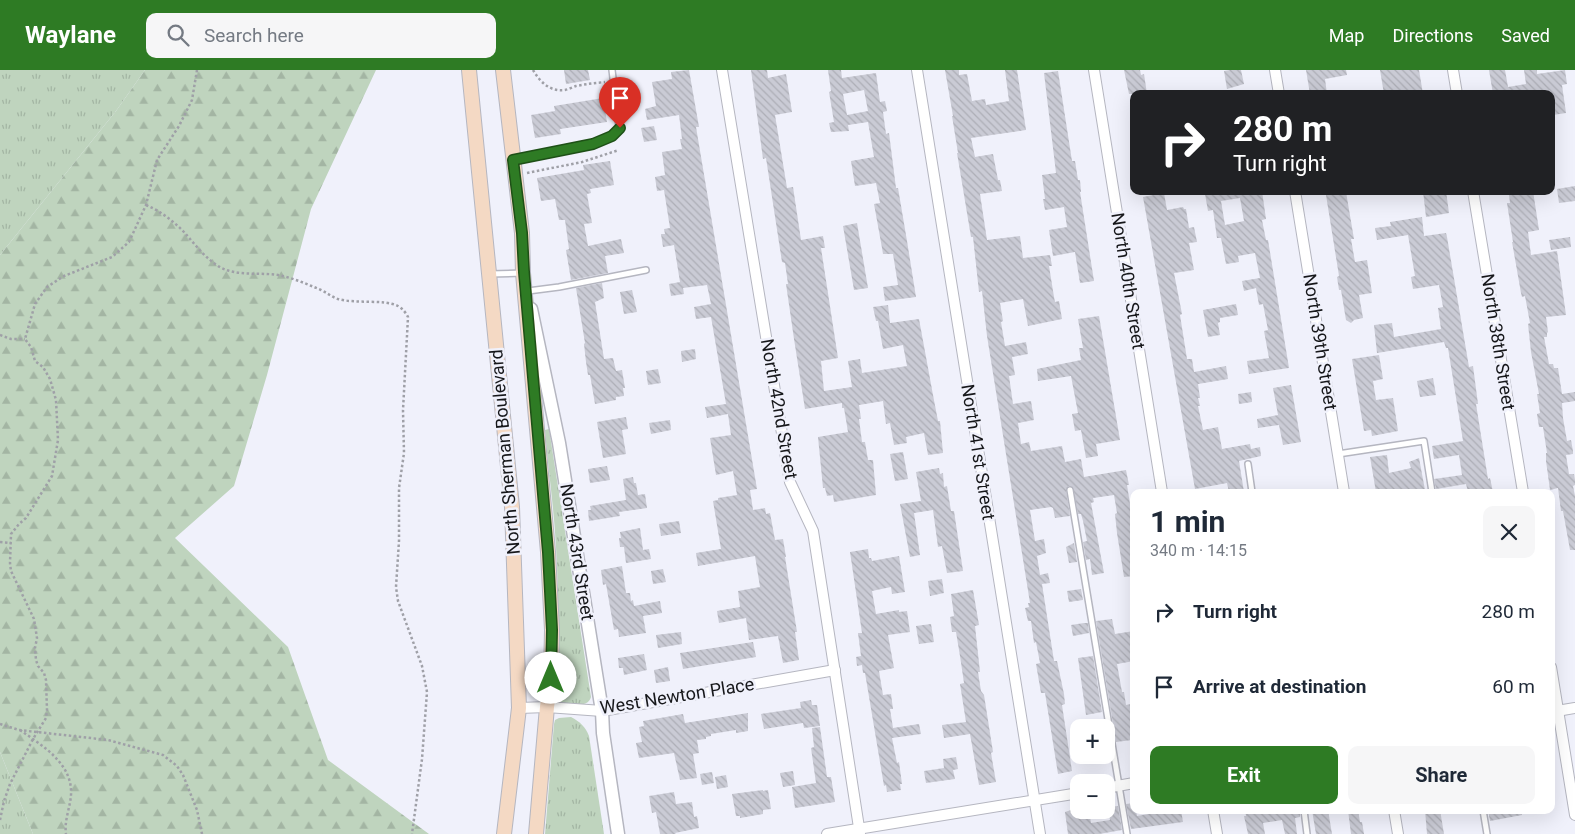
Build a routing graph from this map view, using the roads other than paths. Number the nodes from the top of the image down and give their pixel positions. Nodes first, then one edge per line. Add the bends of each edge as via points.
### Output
1 (469, 70) edge
2 (503, 70) edge
3 (612, 70) edge
4 (722, 70) edge
5 (917, 70) edge
6 (1094, 70) edge
7 (1276, 70) edge
8 (1453, 70) edge
9 (1278, 90) edge
10 (1456, 90) edge
11 (513, 160) junction
12 (1296, 195) edge
13 (1474, 195) edge
14 (646, 270) dead end
15 (524, 272) junction
16 (490, 274) junction
17 (528, 291) junction
18 (1338, 454) junction
19 (1248, 464) dead end
20 (1162, 489) edge
21 (1252, 489) edge
22 (1344, 489) edge
23 (1432, 489) edge
24 (1522, 489) edge
25 (1070, 490) dead end
26 (835, 670) junction
27 (547, 707) junction
28 (518, 708) junction
29 (1575, 708) edge
30 (602, 711) junction
31 (1555, 712) edge
32 (1130, 784) edge
33 (1118, 785) junction
34 (1115, 786) edge
35 (1070, 795) edge
36 (1034, 801) junction
37 (1214, 814) edge
38 (1304, 814) edge
39 (1395, 814) edge
40 (1484, 814) edge
41 (1575, 815) edge
42 (860, 831) edge
43 (504, 834) edge
44 (536, 834) edge
45 (618, 834) edge
46 (827, 834) edge
47 (1040, 834) edge
48 (1127, 834) edge
49 (1217, 834) edge
50 (1307, 834) edge
51 (1398, 834) edge
52 (1487, 834) edge

1 - 16 main road, North Sherman Boulevard
2 - 11 main road, North Sherman Boulevard
3 - 11 lane via 620,128 612,136 593,144
4 - 26 street, North 42nd Street via 790,482 813,531
5 - 36 street, North 41st Street
6 - 20 street, North 40th Street
7 - 9 street
8 - 10 street
11 - 15 main road, North Sherman Boulevard
12 - 18 street, North 39th Street
13 - 24 street, North 38th Street
14 - 17 lane
15 - 16 lane
15 - 17 street, North 43rd Street
15 - 27 main road, North Sherman Boulevard via 552,630
16 - 28 main road, North Sherman Boulevard via 512,508
17 - 30 street, North 43rd Street via 559,443
18 - 22 street, North 39th Street
18 - 23 lane via 1424,441
19 - 21 lane
25 - 33 lane
26 - 30 street, West Newton Place
26 - 42 street, North 42nd Street
27 - 28 street, West Newton Place
27 - 30 street, West Newton Place
27 - 44 main road, North Sherman Boulevard
28 - 43 main road, North Sherman Boulevard
29 - 31 street
30 - 45 street, North 43rd Street via 602,733
31 - 41 street
32 - 33 street
33 - 34 street
33 - 48 lane
35 - 36 street
36 - 42 street
36 - 47 street, North 41st Street
37 - 49 street
38 - 50 lane
39 - 51 street
40 - 52 lane
42 - 46 street

